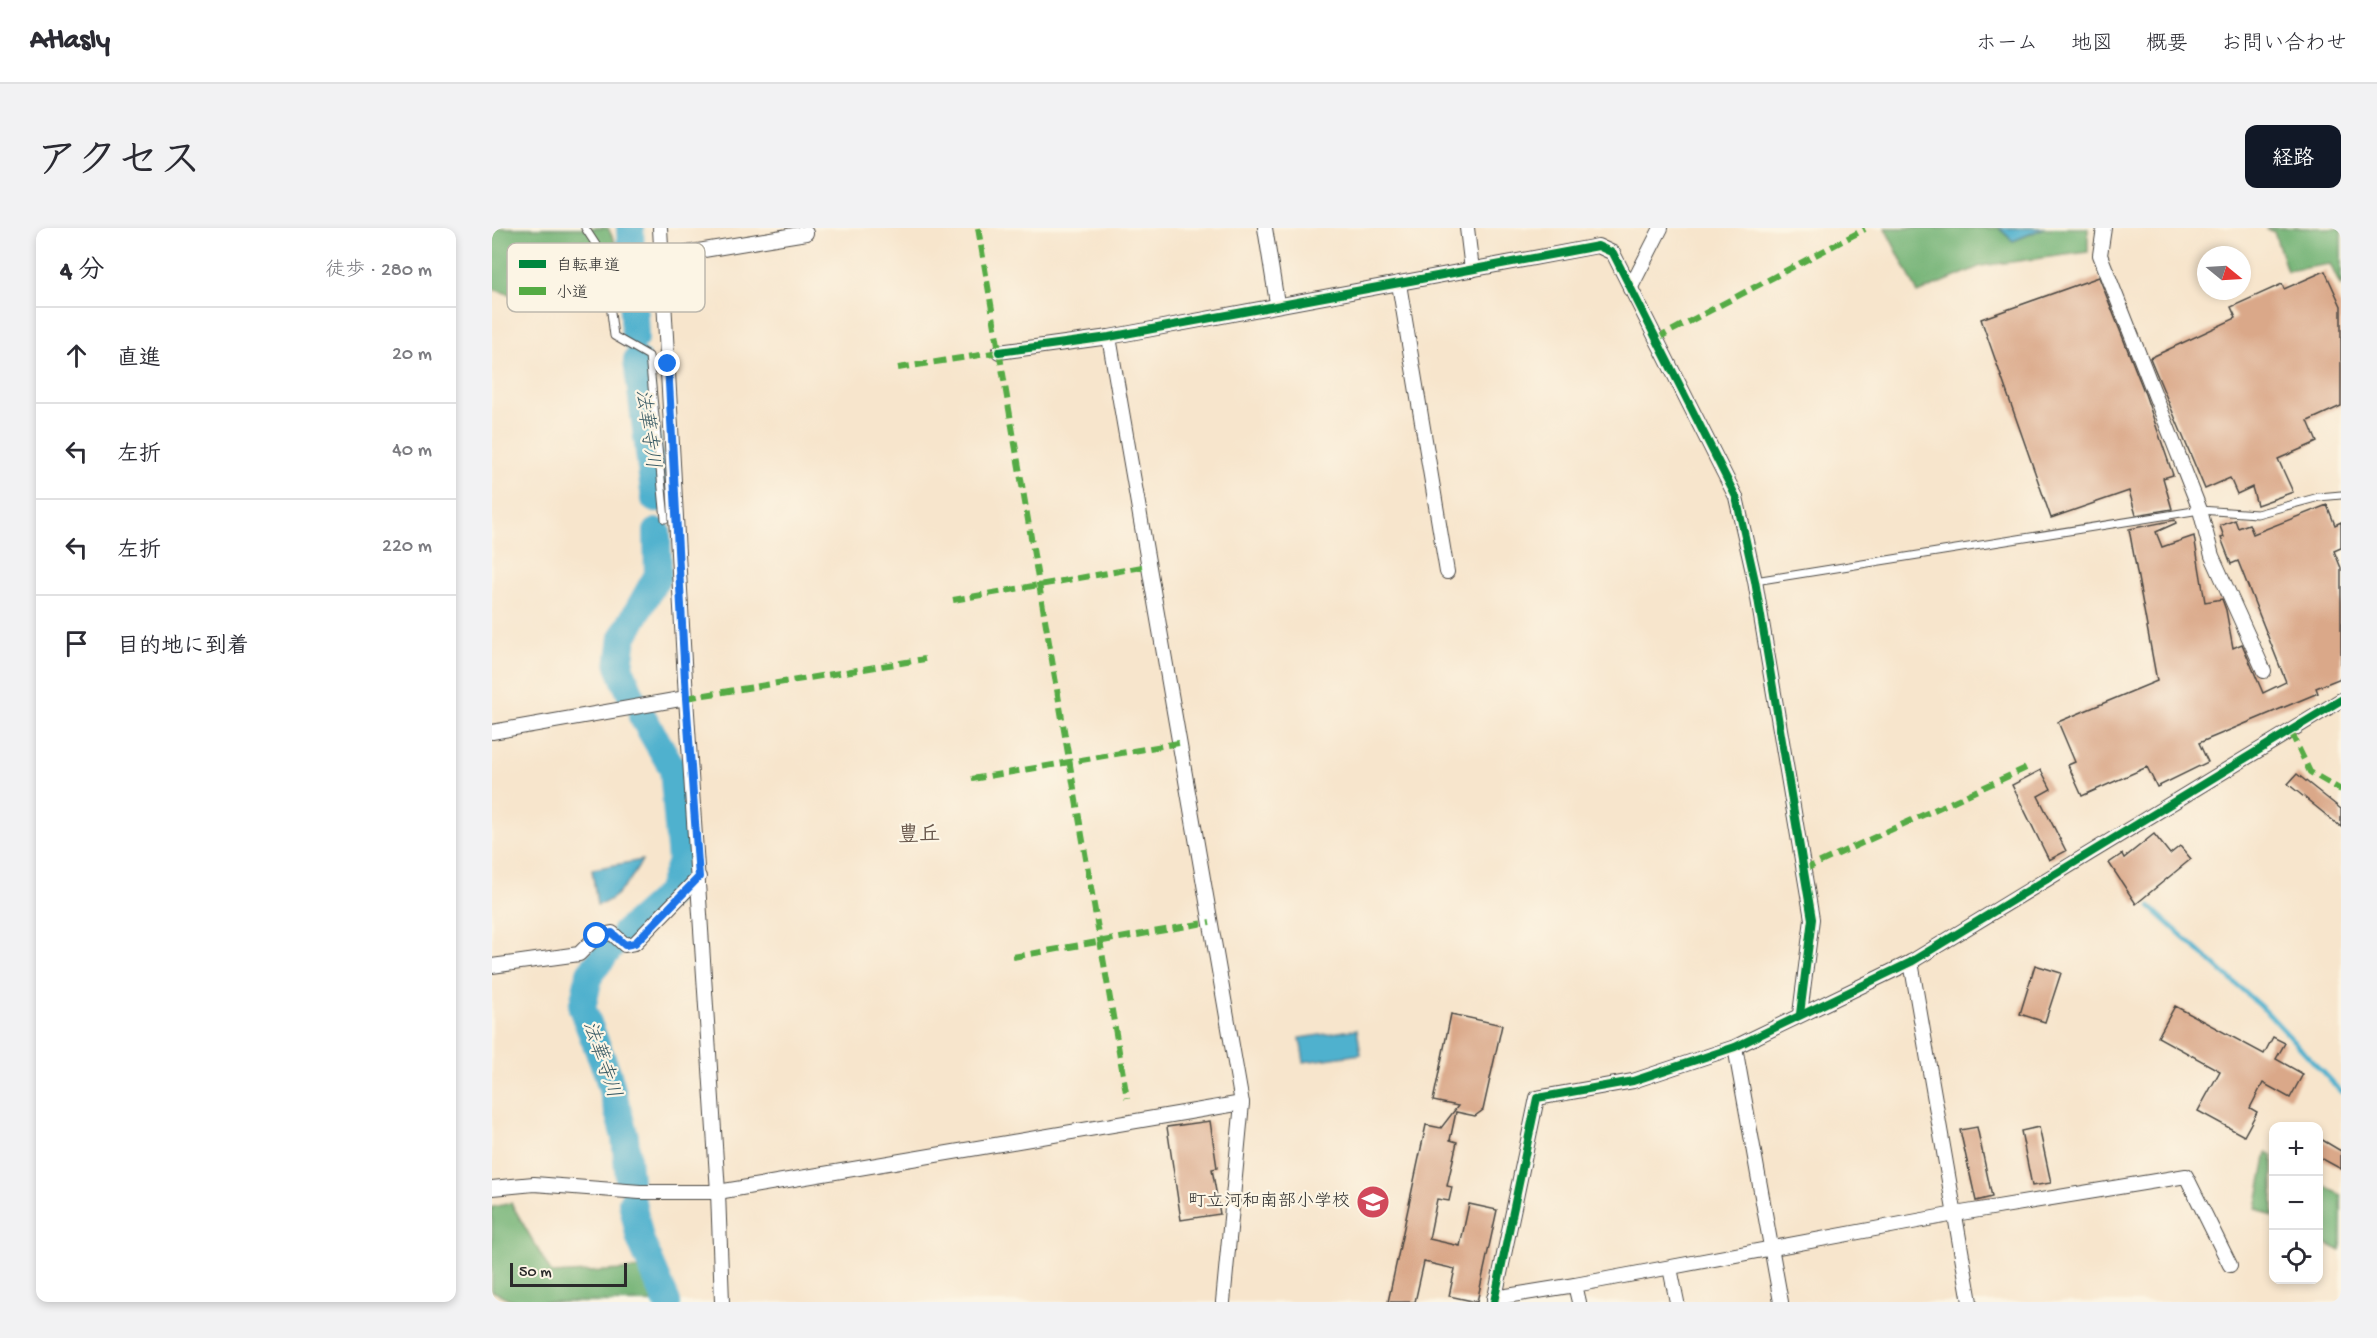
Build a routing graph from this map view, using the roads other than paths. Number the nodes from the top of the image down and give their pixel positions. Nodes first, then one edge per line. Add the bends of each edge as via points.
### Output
1 (585, 228) edge
2 (660, 228) edge
3 (1265, 228) edge
4 (1467, 228) edge
5 (1661, 228) edge
6 (2104, 228) edge
7 (806, 233) dead end
8 (595, 243) edge
9 (661, 243) edge
10 (705, 250) edge
11 (1472, 270) junction
12 (1399, 284) junction
13 (1630, 289) junction
14 (1277, 303) junction
15 (611, 312) edge
16 (665, 312) edge
17 (1109, 337) junction
18 (999, 352) dead end
19 (2341, 495) edge
20 (2200, 510) junction
21 (665, 519) dead end
22 (1447, 572) dead end
23 (1755, 581) junction
24 (2264, 671) dead end
25 (686, 698) junction
26 (2341, 700) edge
27 (492, 732) edge
28 (699, 877) junction
29 (1911, 962) junction
30 (492, 966) edge
31 (1800, 1014) junction
32 (1735, 1047) junction
33 (1242, 1103) junction
34 (492, 1188) edge
35 (718, 1192) junction
36 (1955, 1214) junction
37 (1772, 1249) junction
38 (2230, 1265) dead end
39 (1670, 1268) junction
40 (1575, 1285) junction
41 (1500, 1300) edge
42 (722, 1302) edge
43 (1223, 1302) edge
44 (1579, 1302) edge
45 (1677, 1302) edge
46 (1781, 1302) edge
47 (1970, 1302) edge

1 - 8 lane
2 - 9 street
3 - 14 street
4 - 11 street
5 - 13 street
6 - 20 street via 2100,255
7 - 10 street
11 - 12 street
11 - 13 street via 1598,246 1613,253
12 - 14 street
12 - 22 street
13 - 23 street via 1737,497
14 - 17 street
15 - 21 lane via 614,336 649,356
16 - 25 street
17 - 18 street
17 - 33 street
19 - 20 lane via 2257,514
20 - 23 lane
20 - 24 street via 2212,556
23 - 31 street via 1812,919
25 - 27 street
25 - 28 street
26 - 29 street
28 - 30 street via 635,943 625,945 612,933 597,936 579,954
28 - 35 street
29 - 31 street
29 - 36 street
31 - 32 street
32 - 37 street
32 - 41 street via 1633,1081 1537,1098
33 - 35 street
33 - 43 street
34 - 35 street via 534,1184 639,1192
35 - 42 street
36 - 37 street
36 - 38 street via 2187,1176
36 - 47 street
37 - 39 street
37 - 46 street
39 - 40 street
39 - 45 street
40 - 41 street
40 - 44 street

